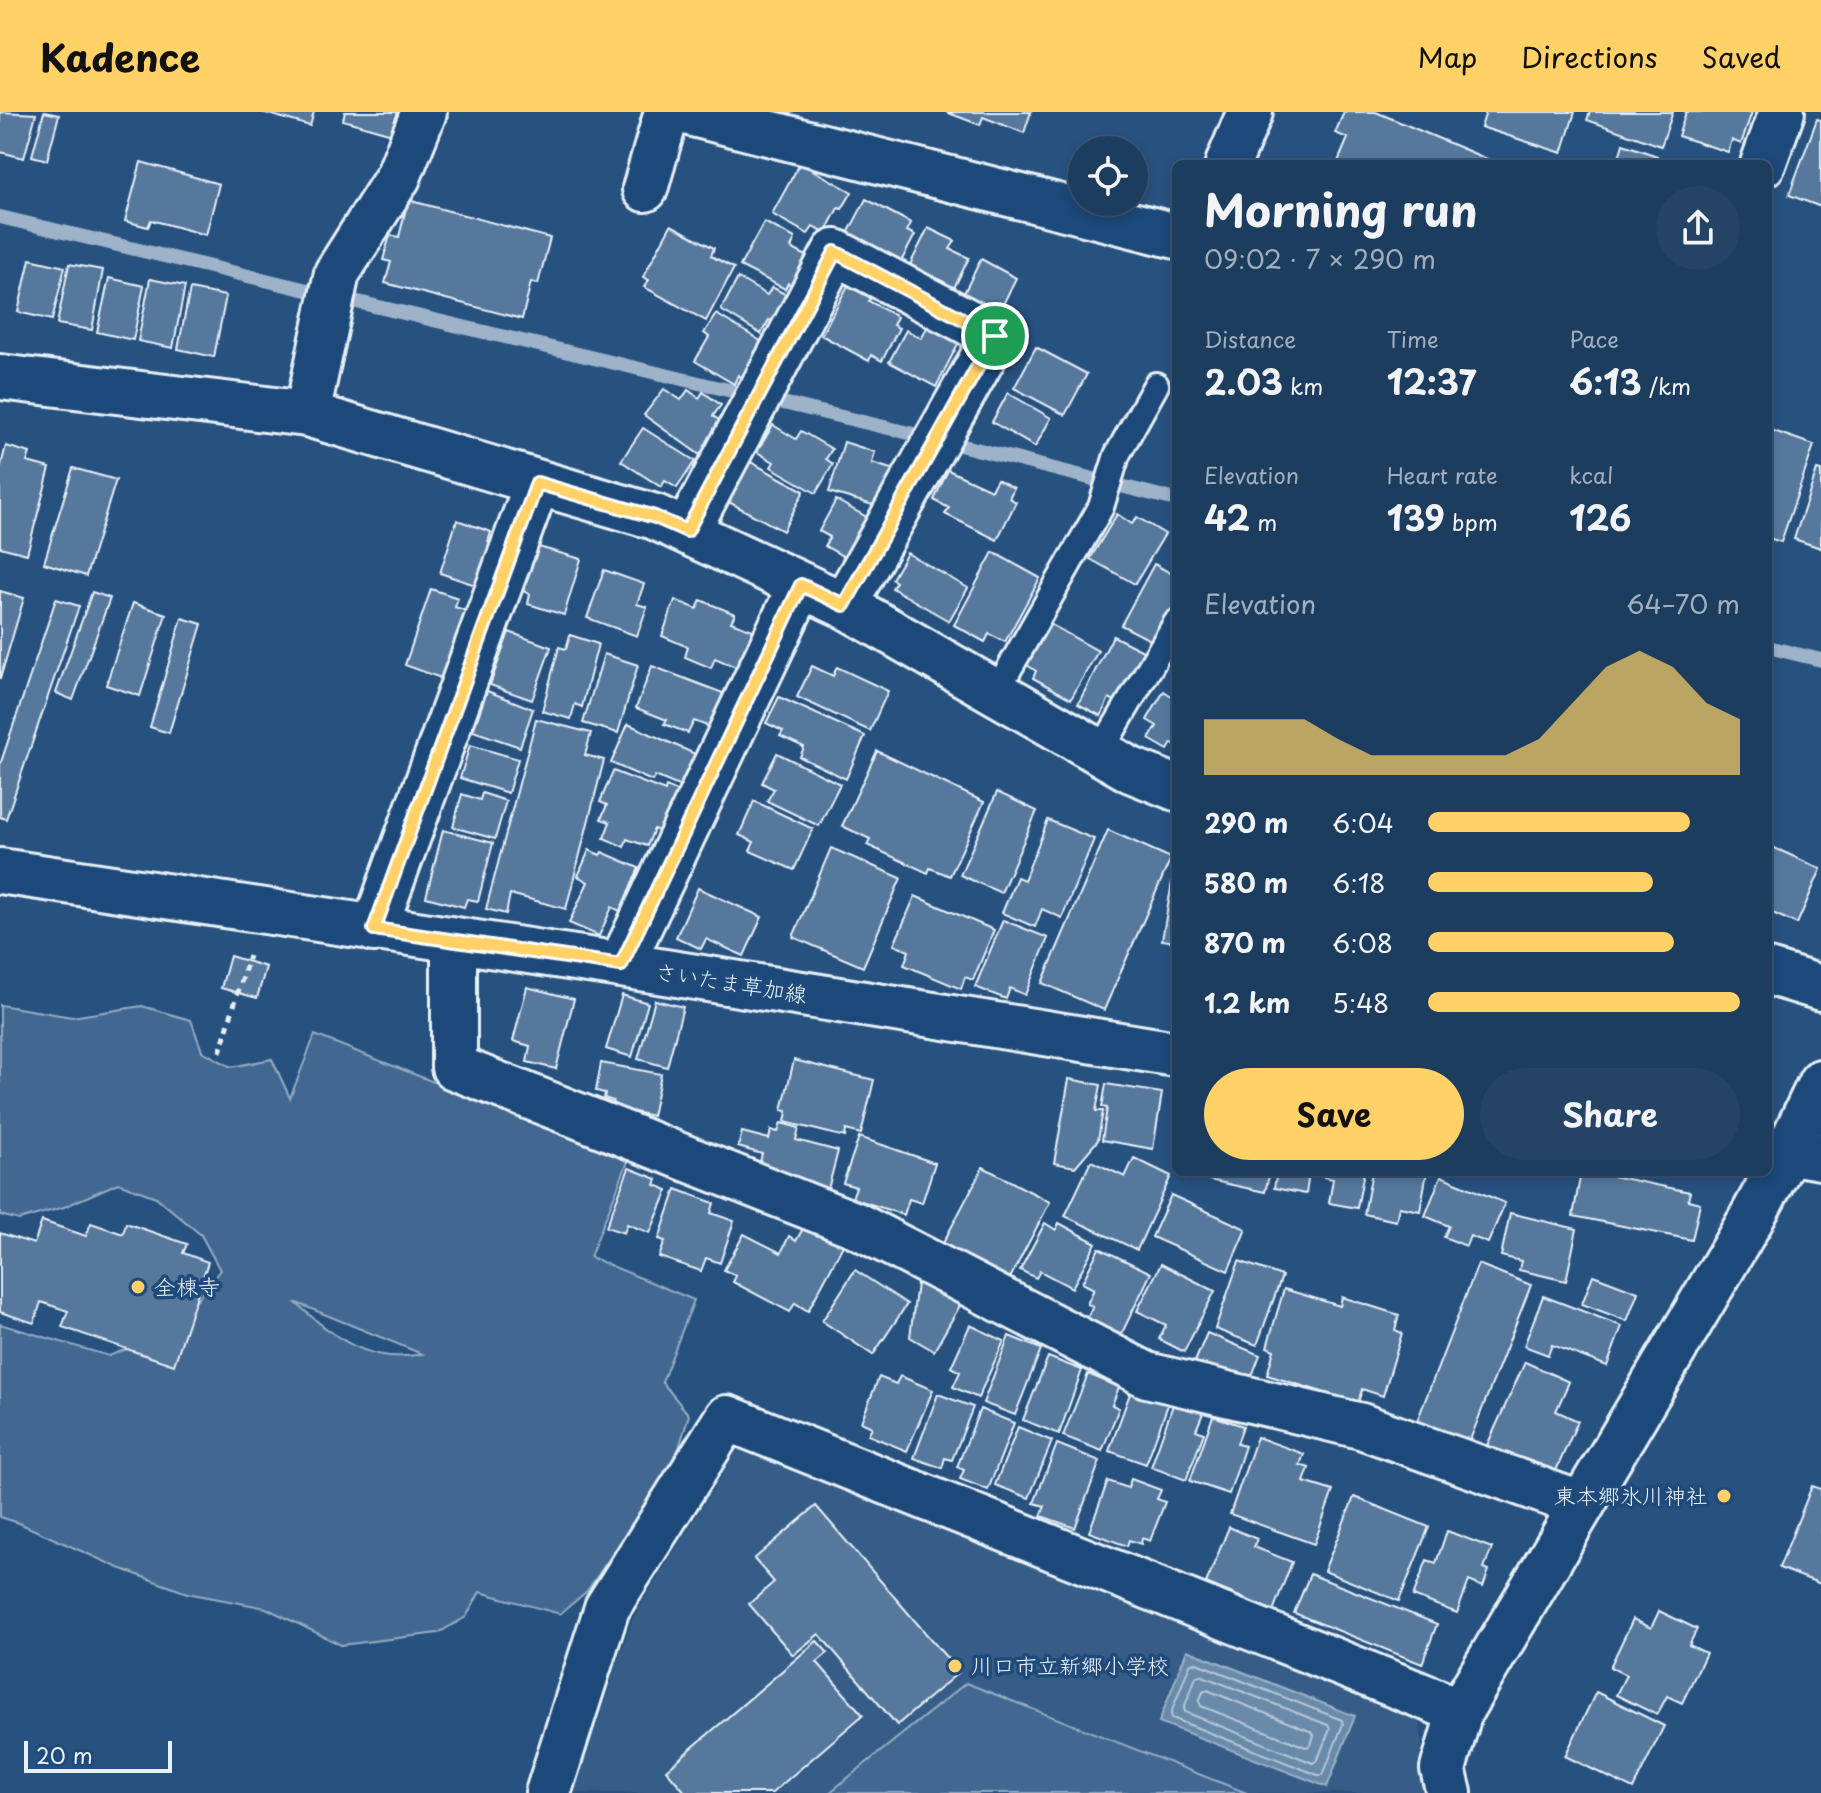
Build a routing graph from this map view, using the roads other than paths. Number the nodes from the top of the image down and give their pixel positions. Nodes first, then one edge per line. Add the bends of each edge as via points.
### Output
1 (424, 112) edge
2 (667, 112) edge
3 (685, 112) edge
4 (1250, 112) edge
5 (1782, 112) edge
6 (1230, 160) edge
7 (1764, 160) edge
8 (645, 189) dead end
9 (1172, 235) edge
10 (0, 377) edge
11 (1156, 385) dead end
12 (307, 414) junction
13 (537, 483) junction
14 (687, 531) junction
15 (801, 585) junction
16 (844, 605) junction
17 (1172, 630) edge
18 (996, 692) junction
19 (1100, 752) junction
20 (1172, 786) edge
21 (0, 871) edge
22 (374, 929) junction
23 (454, 942) junction
24 (621, 965) junction
25 (1772, 973) edge
26 (1821, 988) edge
27 (1172, 1053) edge
28 (1821, 1082) edge
29 (1792, 1152) edge
30 (1580, 1504) junction
31 (1460, 1711) junction
32 (548, 1793) edge
33 (1449, 1793) edge

1 - 12 street via 398,177 332,293
2 - 8 street
3 - 9 street
4 - 6 street
5 - 7 street
10 - 12 street
11 - 18 lane via 1117,455 1101,507
12 - 13 street
13 - 14 street
13 - 22 street
14 - 15 street
14 - 16 street via 835,252 995,336
15 - 16 street
15 - 24 street
16 - 18 street
17 - 19 lane
18 - 19 street
19 - 20 street
21 - 22 street, さいたま草加線
22 - 23 street, さいたま草加線
23 - 24 street, さいたま草加線
23 - 30 street via 454,1067 856,1225 1147,1375 1361,1426
24 - 27 street, さいたま草加線
25 - 26 street
28 - 29 street
29 - 30 street
30 - 31 street
31 - 32 street via 727,1418 607,1608
31 - 33 street via 1443,1769

